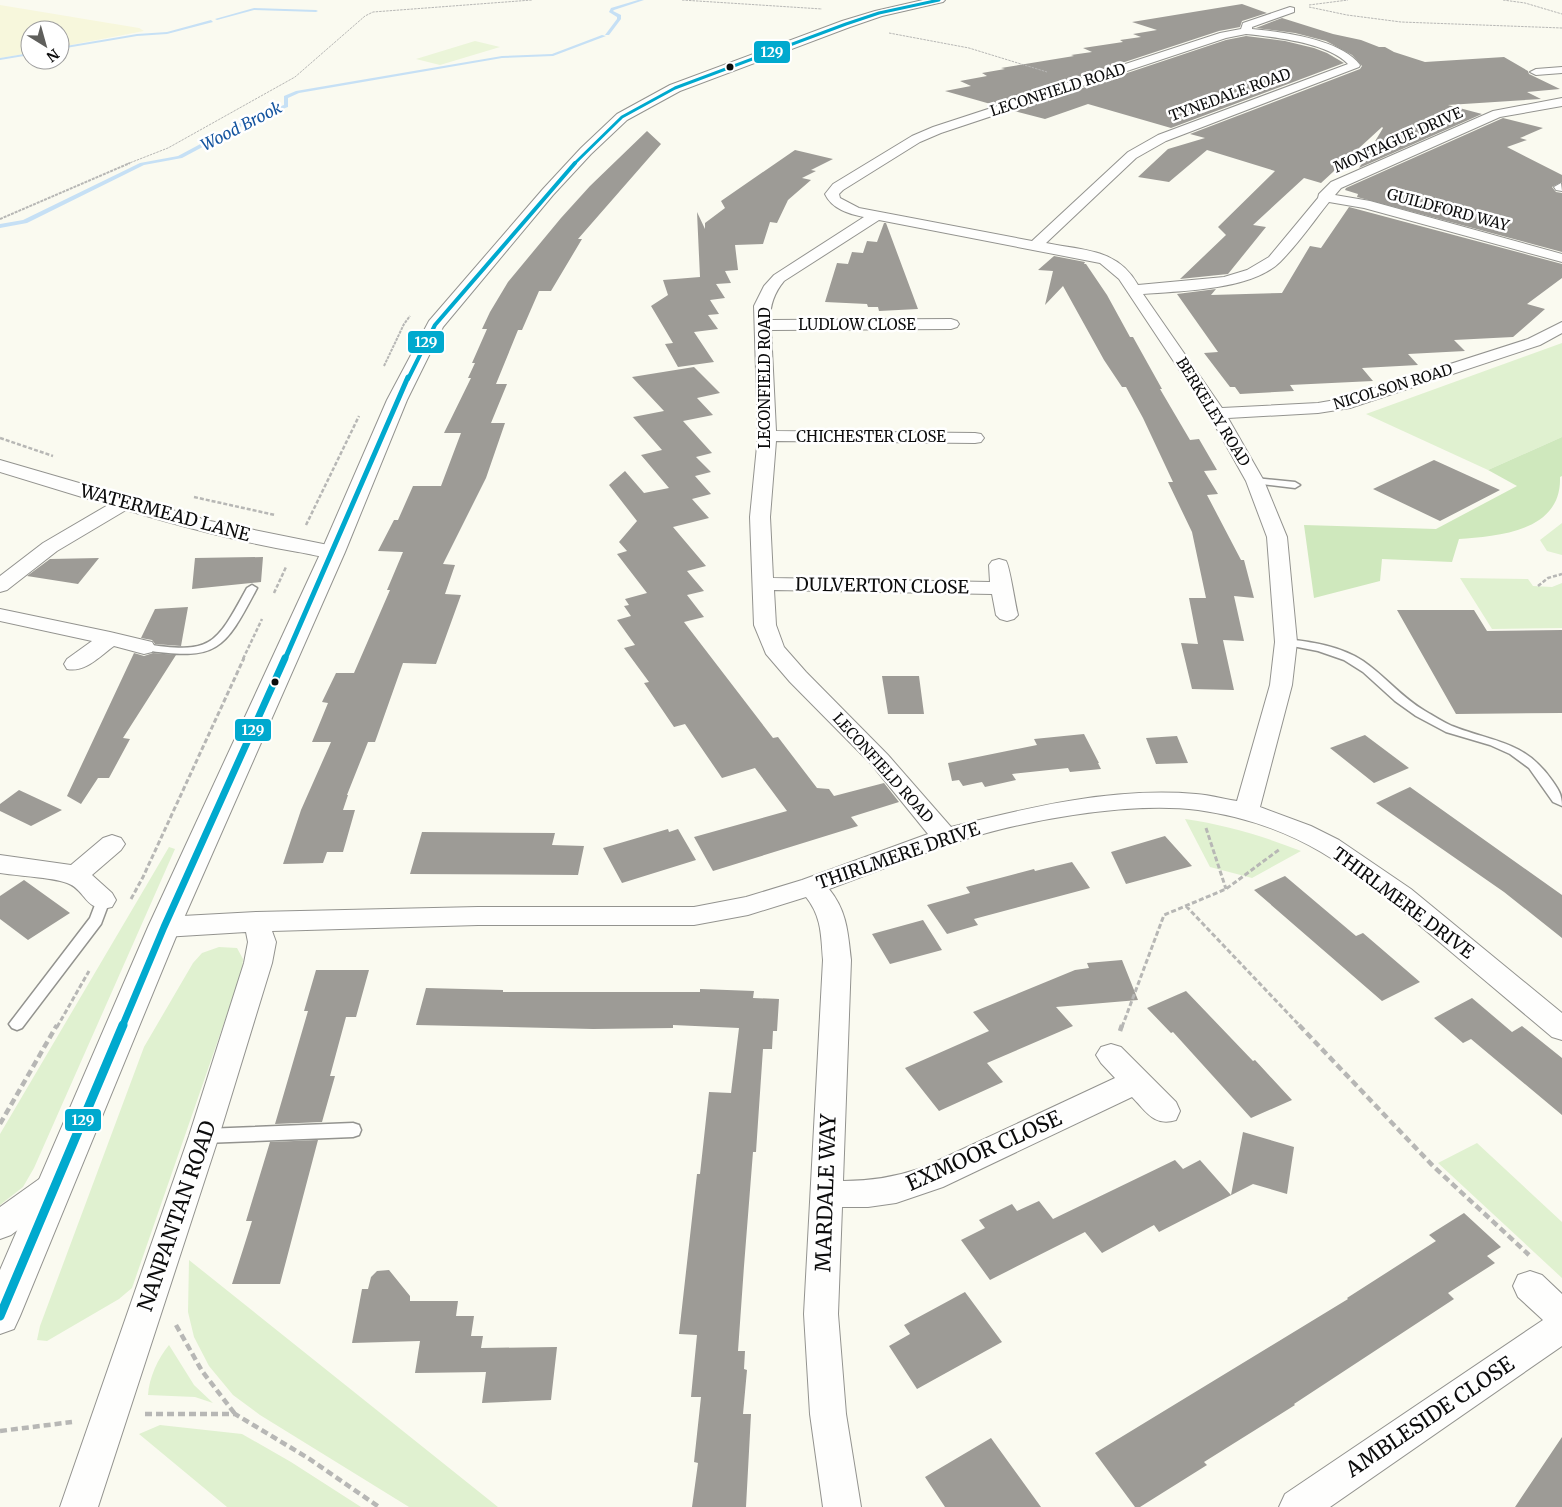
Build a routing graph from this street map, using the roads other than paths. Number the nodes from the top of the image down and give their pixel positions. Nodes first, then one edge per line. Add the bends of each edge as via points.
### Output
1 (939, 0) edge
2 (1290, 12) dead end
3 (1246, 31) junction
4 (1536, 72) dead end
5 (1559, 72) edge
6 (1560, 104) edge
7 (1324, 197) junction
8 (877, 215) junction
9 (1036, 245) junction
10 (1562, 258) edge
11 (1133, 290) junction
12 (762, 325) junction
13 (952, 325) dead end
14 (1562, 327) edge
15 (1217, 413) junction
16 (767, 436) junction
17 (975, 438) dead end
18 (0, 466) edge
19 (1255, 482) junction
20 (1296, 485) dead end
21 (122, 505) junction
22 (333, 552) junction
23 (999, 565) dead end
24 (763, 584) junction
25 (0, 586) edge
26 (252, 588) dead end
27 (1001, 588) junction
28 (0, 615) edge
29 (1007, 615) dead end
30 (110, 638) junction
31 (1286, 642) junction
32 (144, 647) joint
33 (75, 664) dead end
34 (1562, 802) edge
35 (1247, 812) junction
36 (944, 837) junction
37 (112, 844) dead end
38 (0, 864) edge
39 (76, 875) junction
40 (811, 886) junction
41 (103, 900) joint
42 (256, 922) junction
43 (164, 928) junction
44 (17, 1024) dead end
45 (1562, 1029) edge
46 (1111, 1055) road end
47 (1136, 1081) junction
48 (1165, 1111) dead end
49 (352, 1130) dead end
50 (204, 1136) junction
51 (55, 1185) junction
52 (826, 1194) junction
53 (0, 1225) edge
54 (1530, 1286) road end
55 (0, 1316) edge
56 (1562, 1316) edge
57 (1562, 1326) edge
58 (79, 1507) edge
59 (842, 1507) edge
60 (1298, 1507) edge

1 - 22 street via 838,27 675,88 622,117 548,192 435,325 397,400
2 - 3 street, LECONFIELD ROAD via 1253,22 1247,25
3 - 8 street, LECONFIELD ROAD via 1224,35 916,139 838,187 832,194 843,206
3 - 9 street, TYNEDALE ROAD via 1293,37 1346,56 1355,65 1145,147 1132,155
4 - 5 street
6 - 7 street, MONTAGUE DRIVE via 1514,110 1481,120 1336,185
7 - 10 street, GUILDFORD WAY via 1366,204
7 - 11 street, MONTAGUE DRIVE via 1274,260 1252,273 1196,286
8 - 9 street, BERKELEY ROAD
8 - 12 street, LECONFIELD ROAD via 779,278 762,306
9 - 11 street, BERKELEY ROAD via 1104,259 1117,266
11 - 15 street, BERKELEY ROAD
12 - 13 street, LUDLOW CLOSE
12 - 16 street, LECONFIELD ROAD
14 - 15 street, NICOLSON ROAD via 1534,342 1344,404
15 - 19 street, BERKELEY ROAD
16 - 17 street, CHICHESTER CLOSE
16 - 24 street, LECONFIELD ROAD via 760,517
18 - 21 street, WATERMEAD LANE
19 - 20 lane
19 - 31 street, BERKELEY ROAD via 1278,537
21 - 22 street, WATERMEAD LANE
21 - 25 street via 50,547
22 - 43 street
23 - 27 street
24 - 27 street, DULVERTON CLOSE
24 - 36 street, LECONFIELD ROAD via 765,625 774,649 880,760
26 - 32 lane via 227,632 210,647 187,652
27 - 29 street
28 - 30 street
30 - 32 street
30 - 33 street
31 - 34 lane via 1322,646 1347,656 1418,712 1449,728 1489,739 1512,750 1533,766
31 - 35 street, BERKELEY ROAD via 1281,685
35 - 36 street, THIRLMERE DRIVE via 1197,802 1102,805 1034,814
35 - 45 street, THIRLMERE DRIVE via 1330,846 1402,896
36 - 40 street, THIRLMERE DRIVE
37 - 39 street
38 - 39 street
39 - 41 street
40 - 42 street, THIRLMERE DRIVE via 748,906 694,916 478,916
40 - 52 street, MARDALE WAY via 828,906 837,960
41 - 44 lane via 96,920
42 - 43 street, THIRLMERE DRIVE
42 - 50 street, NANPANTAN ROAD via 262,942 258,963
43 - 51 street
46 - 47 street
47 - 48 street
47 - 52 street, EXMOOR CLOSE via 932,1178 896,1190
49 - 50 lane
50 - 58 street, NANPANTAN ROAD
51 - 53 street
51 - 55 street
52 - 59 street, MARDALE WAY via 821,1314 828,1414
54 - 56 street
57 - 60 street, AMBLESIDE CLOSE

